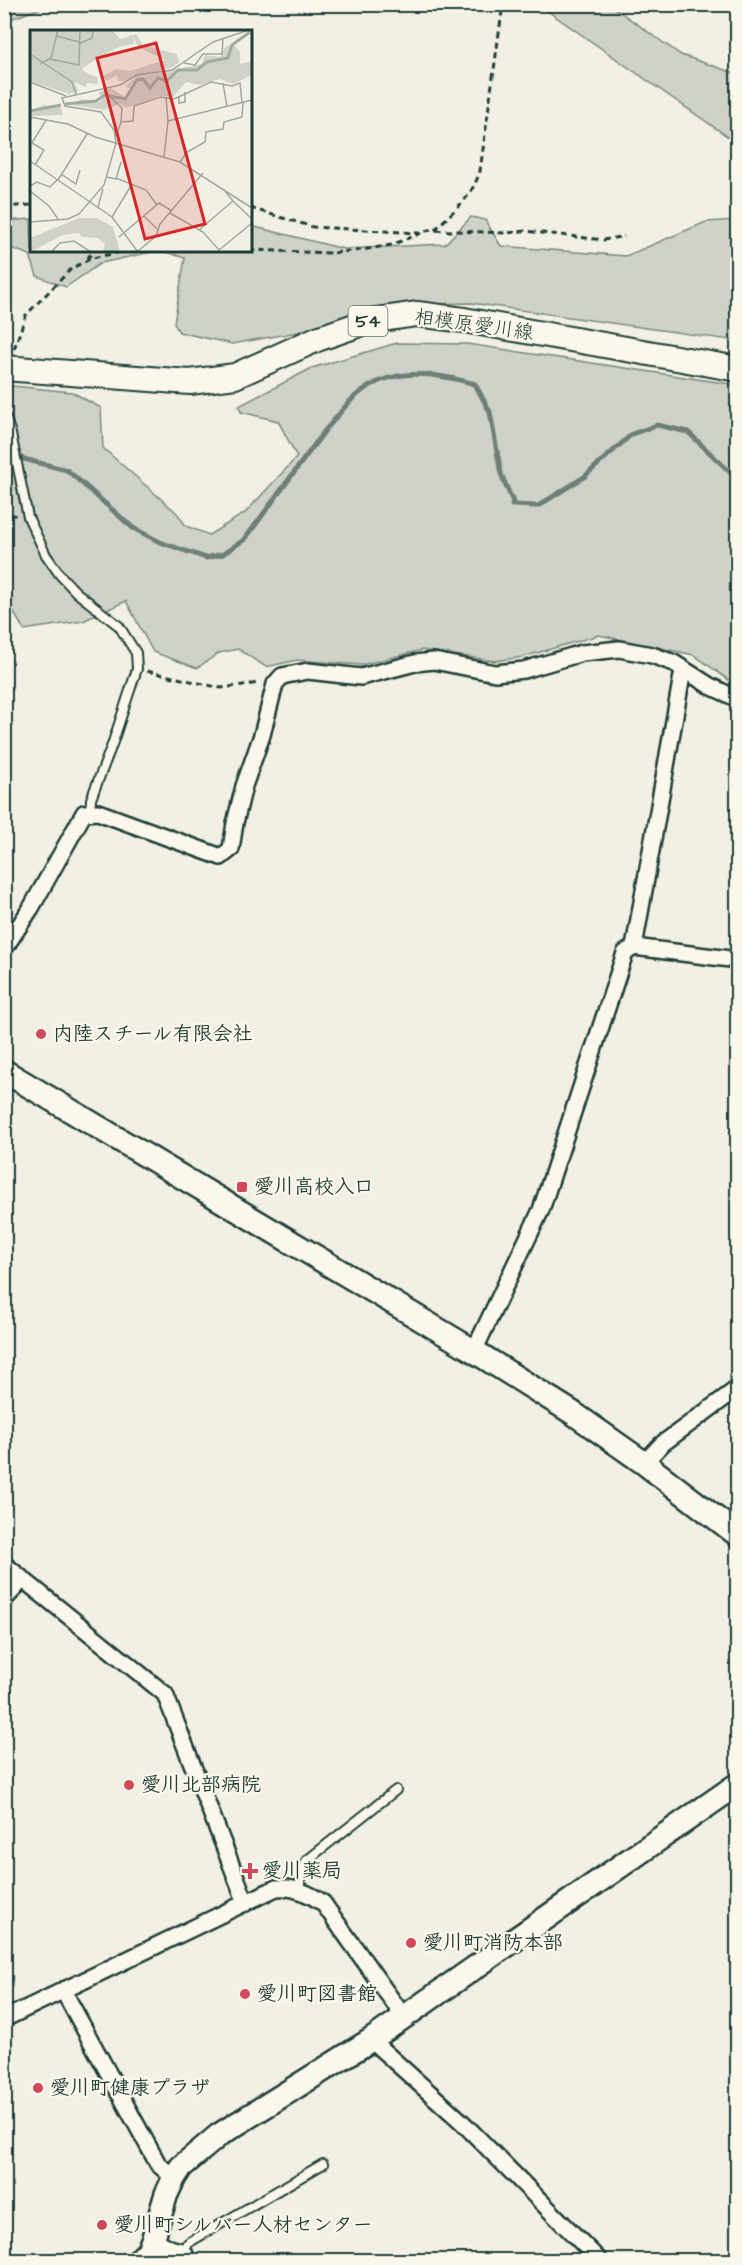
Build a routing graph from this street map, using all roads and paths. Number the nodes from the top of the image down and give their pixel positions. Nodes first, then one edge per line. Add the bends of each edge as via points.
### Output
1 (503, 4) edge
2 (30, 205) edge
3 (4, 207) edge
4 (252, 209) edge
5 (435, 230) junction
6 (421, 234) junction
7 (624, 236) dead end
8 (252, 250) edge
9 (93, 252) edge
10 (122, 252) edge
11 (86, 261) junction
12 (8, 368) edge
13 (738, 369) edge
14 (4, 413) edge
15 (137, 669) junction
16 (683, 670) junction
17 (275, 684) junction
18 (738, 699) edge
19 (90, 813) junction
20 (634, 947) junction
21 (4, 949) edge
22 (738, 960) edge
23 (4, 1071) edge
24 (474, 1351) junction
25 (738, 1388) edge
26 (644, 1463) junction
27 (738, 1535) edge
28 (4, 1564) edge
29 (23, 1579) junction
30 (4, 1600) edge
31 (738, 1784) edge
32 (396, 1790) dead end
33 (298, 1890) junction
34 (246, 1903) junction
35 (63, 1990) junction
36 (404, 2017) junction
37 (4, 2019) edge
38 (371, 2040) junction
39 (323, 2164) dead end
40 (174, 2178) junction
41 (153, 2239) junction
42 (184, 2256) edge
43 (139, 2260) edge
44 (598, 2260) edge

1 - 5 path via 480,171 462,205
2 - 3 path
4 - 6 path via 312,227
5 - 6 path
5 - 7 path via 525,231 604,240
6 - 8 path via 362,250
9 - 11 path
10 - 11 path
11 - 12 path via 72,268 26,315
12 - 13 main road, 相模原愛川線 / 54 via 190,382 235,376 358,325 417,314
14 - 15 lane via 34,533 75,592 119,626 135,653
15 - 17 path via 221,688
15 - 19 lane via 91,799
16 - 17 street via 652,655 619,649 582,653 524,670 495,673 434,661 361,678 297,672 282,676
16 - 18 street
16 - 20 street
17 - 19 street via 244,786 231,849 221,856 98,812
19 - 21 street via 84,813
20 - 22 street
20 - 24 street via 625,953 541,1210
23 - 24 street
24 - 26 street
25 - 26 street via 662,1444
26 - 27 street
28 - 29 street
29 - 30 street
29 - 34 street via 165,1694
31 - 36 street
32 - 33 lane via 306,1861
33 - 34 street via 276,1888
33 - 36 street via 323,1903
34 - 35 street
35 - 37 street
35 - 40 street via 158,2163
36 - 38 street
38 - 40 street via 219,2135 181,2167
38 - 44 street via 462,2122
39 - 42 lane via 188,2243
40 - 41 street
41 - 42 street
41 - 43 street

